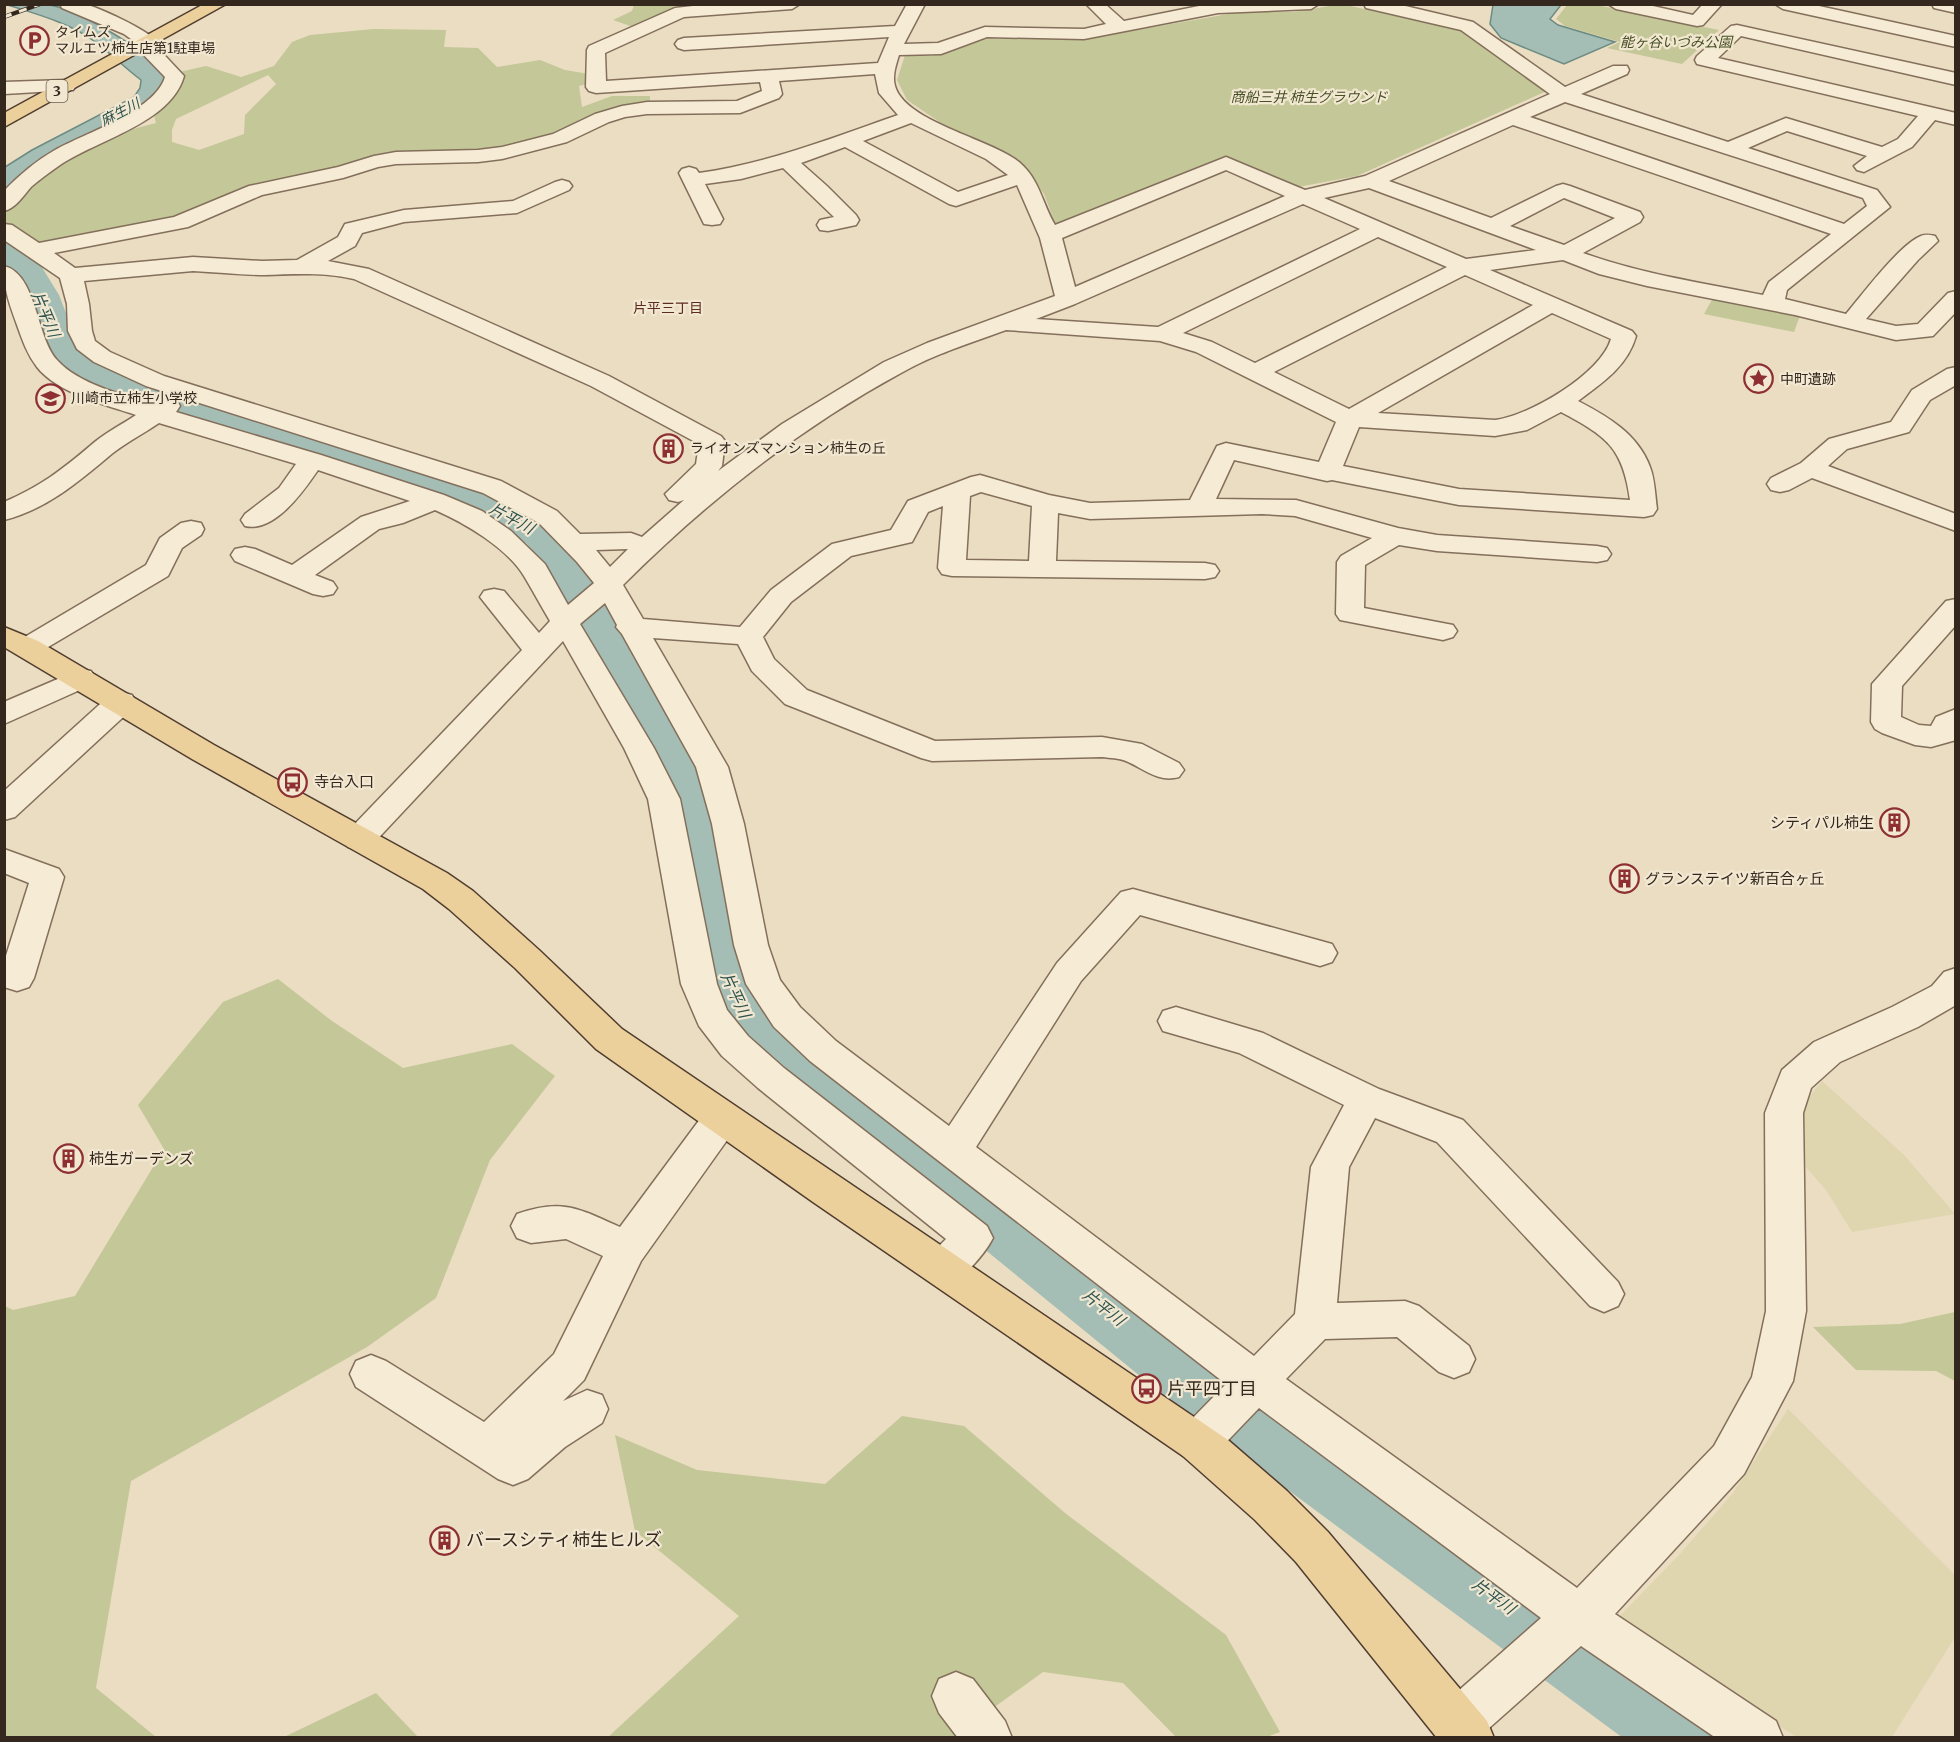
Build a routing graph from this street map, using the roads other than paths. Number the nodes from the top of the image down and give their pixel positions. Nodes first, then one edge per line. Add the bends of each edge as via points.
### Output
1 (68, 4) edge
2 (218, 4) edge
3 (792, 4) edge
4 (916, 4) edge
5 (1094, 4) edge
6 (1311, 4) edge
7 (1372, 4) edge
8 (1616, 4) edge
9 (1714, 4) edge
10 (1783, 4) edge
11 (1940, 4) edge
12 (1216, 6) edge
13 (681, 8) edge
14 (1956, 8) edge
15 (1120, 27) junction
16 (897, 40) junction
17 (1956, 42) edge
18 (143, 44) junction
19 (684, 45) junction
20 (886, 68) junction
21 (1620, 70) dead end
22 (768, 76) junction
23 (1956, 79) edge
24 (687, 81) junction
25 (66, 86) junction
26 (4, 88) edge
27 (1563, 95) junction
28 (1931, 113) junction
29 (913, 116) junction
30 (1512, 118) junction
31 (1956, 119) edge
32 (4, 121) edge
33 (847, 140) junction
34 (1731, 148) junction
35 (1884, 155) junction
36 (787, 161) junction
37 (1021, 177) junction
38 (1371, 182) junction
39 (1833, 182) junction
40 (562, 186) dead end
41 (1304, 196) junction
42 (4, 205) edge
43 (712, 219) dead end
44 (828, 225) dead end
45 (1493, 226) junction
46 (1378, 229) junction
47 (4, 230) edge
48 (1847, 232) junction
49 (1050, 235) junction
50 (1927, 241) dead end
51 (33, 250) junction
52 (1566, 253) junction
53 (302, 266) junction
54 (1466, 266) junction
55 (4, 273) edge
56 (71, 275) junction
57 (1956, 298) edge
58 (1067, 299) junction
59 (1772, 303) junction
60 (1552, 304) junction
61 (1851, 322) junction
62 (1002, 323) junction
63 (1162, 334) junction
64 (1257, 372) junction
65 (1956, 374) edge
66 (1561, 402) junction
67 (172, 403) junction
68 (1350, 419) junction
69 (312, 460) junction
70 (1810, 468) junction
71 (1327, 473) junction
72 (1780, 484) dead end
73 (957, 492) junction
74 (1956, 496) edge
75 (435, 501) junction
76 (1045, 502) junction
77 (1199, 508) junction
78 (4, 512) edge
79 (1947, 519) edge
80 (253, 520) dead end
81 (191, 529) dead end
82 (1395, 536) junction
83 (573, 542) junction
84 (638, 544) junction
85 (1597, 554) dead end
86 (245, 555) dead end
87 (1042, 569) junction
88 (1205, 571) dead end
89 (295, 576) junction
90 (323, 588) dead end
91 (603, 589) junction
92 (494, 597) dead end
93 (1956, 607) edge
94 (568, 619) junction
95 (630, 627) junction
96 (1443, 631) dead end
97 (748, 636) junction
98 (16, 641) edge
99 (537, 650) junction
100 (81, 678) junction
101 (121, 702) junction
102 (4, 714) edge
103 (1956, 719) edge
104 (1168, 770) dead end
105 (4, 809) edge
106 (359, 839) junction
107 (4, 860) edge
108 (1320, 953) dead end
109 (17, 978) dead end
110 (1956, 981) edge
111 (1176, 1021) dead end
112 (1366, 1100) junction
113 (722, 1118) junction
114 (954, 1150) junction
115 (531, 1226) dead end
116 (627, 1249) junction
117 (943, 1269) junction
118 (1604, 1294) dead end
119 (1315, 1321) junction
120 (1454, 1359) dead end
121 (371, 1374) dead end
122 (1255, 1381) junction
123 (587, 1409) dead end
124 (1205, 1435) junction
125 (488, 1447) junction
126 (1555, 1638) junction
127 (956, 1696) dead end
128 (1463, 1731) edge
129 (988, 1737) edge
130 (1759, 1737) edge

1 - 18 street via 130,30
2 - 18 main road, 3
3 - 13 street
4 - 16 street
5 - 15 street
6 - 12 street
7 - 27 street via 1467,26
8 - 9 street via 1697,21
10 - 17 street
11 - 14 street
12 - 15 street
13 - 19 street
13 - 24 street via 596,50 596,87
15 - 16 street via 1060,35 985,32 926,50
16 - 19 street
16 - 20 street
18 - 25 main road, 3
18 - 42 street via 175,76 173,88 154,106 62,155 21,183
19 - 24 street
20 - 22 street
20 - 29 street via 885,86 892,98
21 - 27 street
22 - 24 street
22 - 51 street via 772,94 740,107 647,108 602,118 560,138 502,153 374,162 256,190 180,222
23 - 28 street via 1737,30 1704,60
25 - 26 street
25 - 32 main road, 3
27 - 30 street
27 - 34 street
28 - 31 street
28 - 35 street via 1905,143
29 - 33 street
29 - 37 street via 946,135 991,153
30 - 38 street
30 - 48 street
33 - 36 street
33 - 37 street via 957,200
34 - 35 street via 1786,124
34 - 39 street
35 - 39 street
36 - 43 street via 741,173 691,176
36 - 44 street via 848,220
37 - 49 street via 1033,192
38 - 41 street
38 - 45 street
39 - 48 street via 1870,194 1879,207
40 - 53 street via 517,207 404,216 353,229 347,241
41 - 46 street
41 - 49 street via 1226,163
41 - 58 street
45 - 52 street
45 - 52 street via 1563,190 1632,217
46 - 54 street
46 - 63 street
47 - 51 street
48 - 59 street via 1777,288
49 - 58 street
50 - 61 street
51 - 56 street
52 - 54 street
52 - 59 street via 1647,279
53 - 56 street via 193,264
53 - 84 street via 361,274 600,381 712,441 709,466 658,512
54 - 60 street
54 - 64 street
55 - 67 street via 12,279 36,345 47,364 64,378 96,393
56 - 67 street via 85,344
57 - 61 street via 1925,332 1896,333
58 - 62 street
59 - 61 street
60 - 66 street via 1624,336 1620,350 1604,370
60 - 68 street
62 - 63 street
62 - 84 street via 893,367 791,429
63 - 64 street via 1204,347
64 - 68 street
65 - 70 street via 1921,395 1900,427 1838,444
66 - 68 street via 1518,424 1495,428
66 - 71 street via 1598,422 1624,443 1637,468 1644,509 1459,497
67 - 69 street
67 - 78 street via 99,451 46,493
67 - 83 street via 492,487 548,517
68 - 71 street
69 - 75 street
69 - 80 street via 288,494
70 - 72 street
70 - 79 street
71 - 77 street via 1226,452
73 - 76 street via 980,483
73 - 87 street via 952,568
73 - 97 street via 917,507 902,536 842,550 781,596
74 - 79 street
75 - 89 street via 370,523
75 - 94 street via 473,517 501,537 536,570
76 - 77 street via 1090,511
76 - 87 street
77 - 82 street via 1296,508
81 - 98 street via 170,544 158,570
82 - 85 street via 1437,543
82 - 96 street via 1352,562 1350,614
83 - 84 street
83 - 91 street
84 - 91 street
86 - 89 street
87 - 88 street
89 - 90 street
91 - 94 street
91 - 95 street
92 - 99 street
93 - 103 street via 1887,684 1886,722 1905,733 1936,738
94 - 99 street
94 - 117 street via 664,799 699,984 712,1016 735,1046 771,1078 973,1238
95 - 97 street
95 - 114 street via 712,767 728,824 751,945 764,984 787,1017 823,1051
97 - 104 street via 762,664 796,697 932,751 1102,747 1131,751
98 - 100 main road
99 - 106 street
100 - 101 main road
100 - 102 street
101 - 105 street
101 - 106 main road
106 - 113 main road via 461,900 609,1039
107 - 109 street via 47,877
108 - 114 street via 1133,901 1069,972
110 - 126 street via 1944,995 1905,1017 1827,1052 1795,1080 1784,1113 1786,1311 1772,1381 1729,1460
111 - 112 street via 1250,1043
112 - 118 street via 1450,1131
112 - 119 street via 1330,1167
113 - 116 street
113 - 117 main road
114 - 122 street
115 - 116 street via 569,1222
116 - 125 street via 569,1367
117 - 124 main road
119 - 120 street via 1405,1319
119 - 122 street
121 - 125 street
122 - 124 street
122 - 126 street
123 - 125 street via 549,1433 513,1465
124 - 128 main road via 1312,1548
126 - 128 street
126 - 130 street
127 - 129 street

